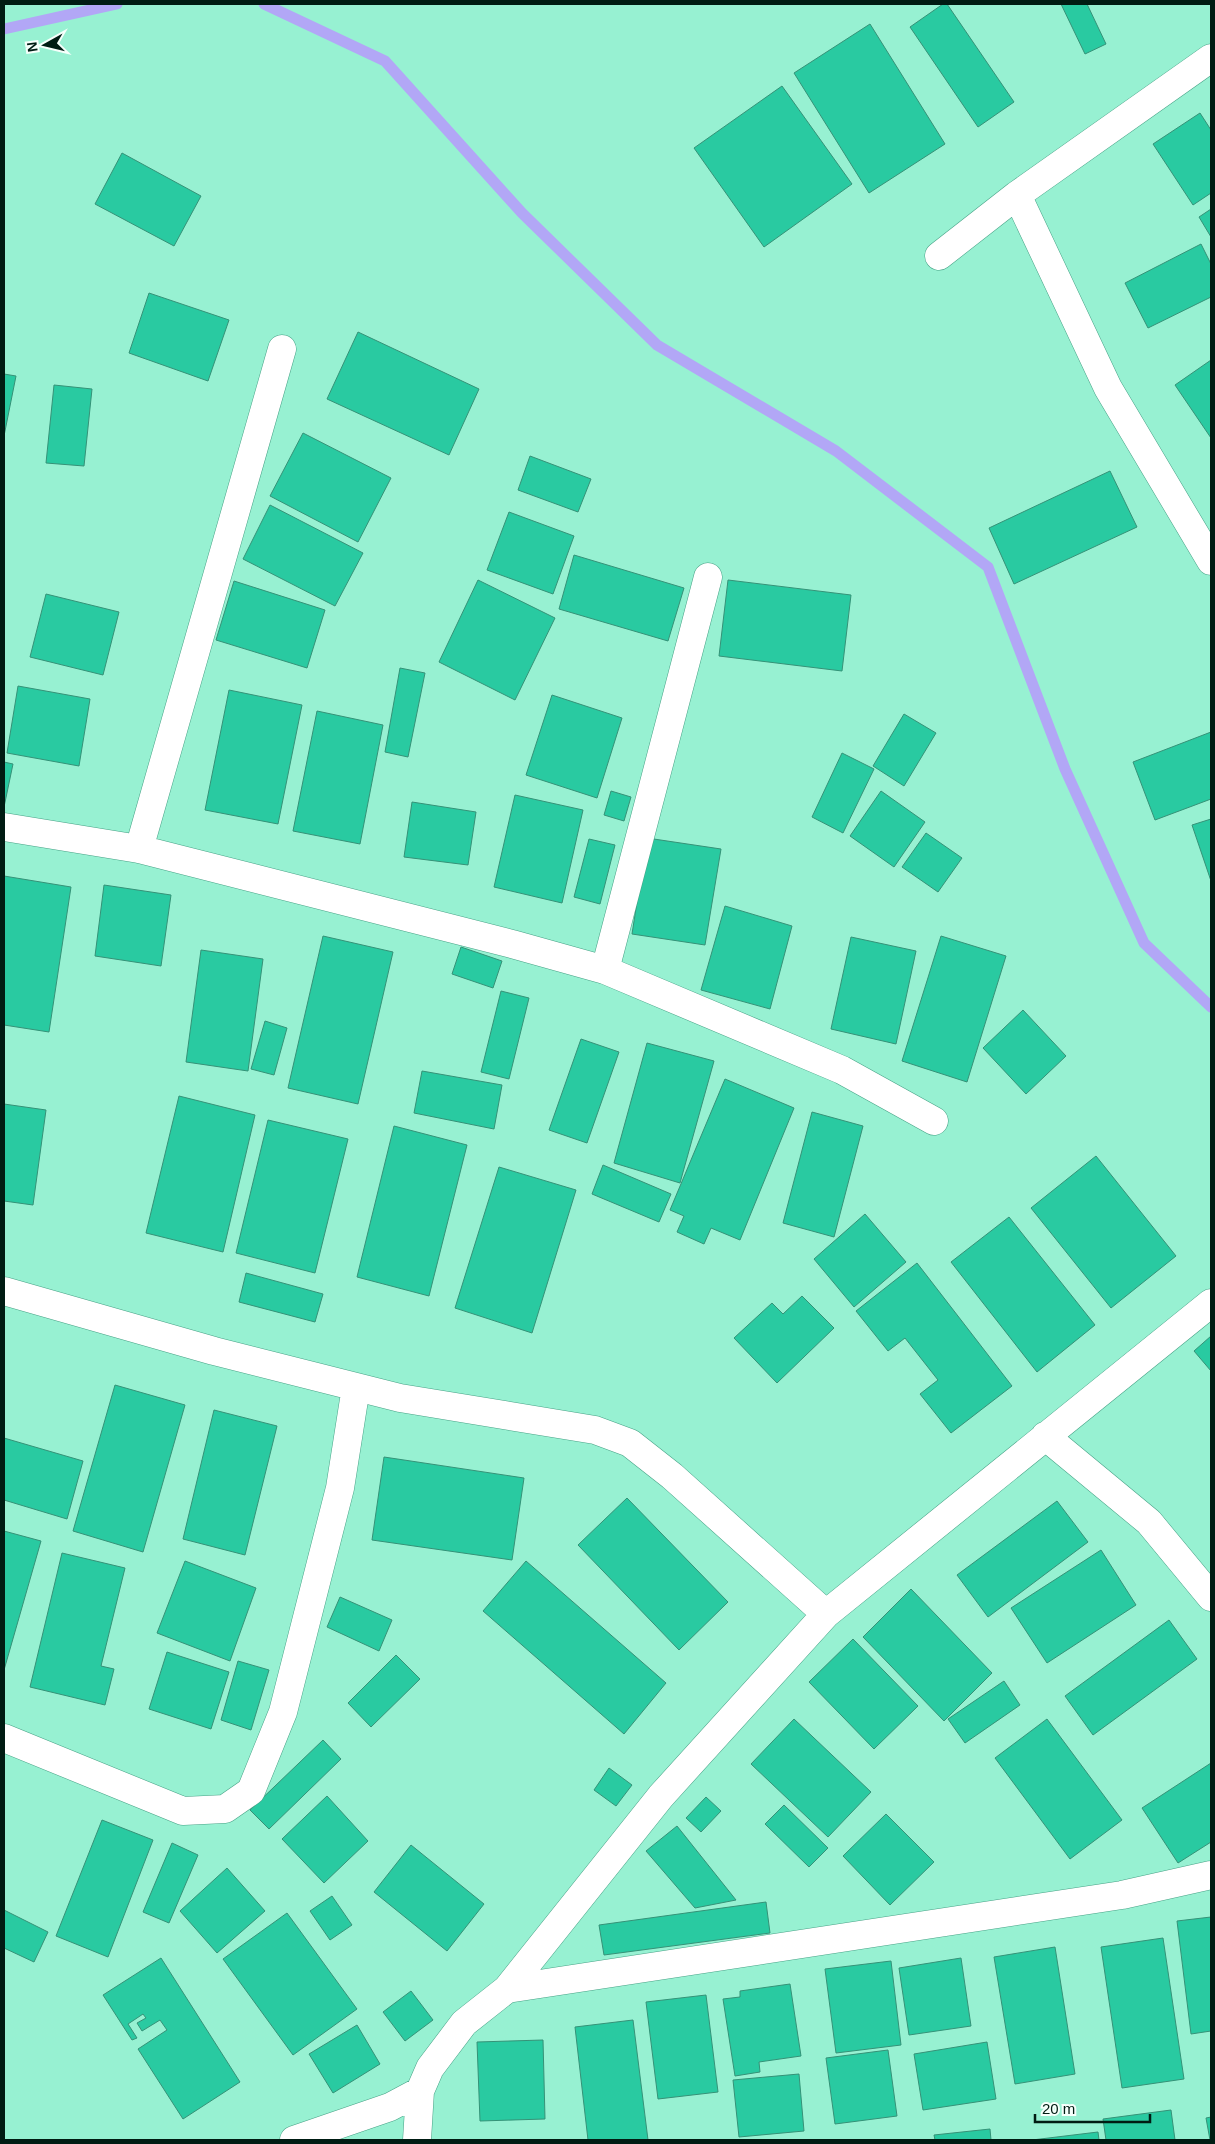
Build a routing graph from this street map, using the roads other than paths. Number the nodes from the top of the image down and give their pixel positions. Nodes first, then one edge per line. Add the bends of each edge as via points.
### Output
1 (1211, 58) edge
2 (1018, 196) junction
3 (939, 256) dead end
4 (282, 349) dead end
5 (1211, 561) edge
6 (708, 577) dead end
7 (4, 827) edge
8 (139, 849) junction
9 (605, 970) junction
10 (934, 1121) dead end
11 (4, 1291) edge
12 (1211, 1303) edge
13 (356, 1387) junction
14 (1045, 1436) junction
15 (1211, 1597) edge
16 (826, 1614) junction
17 (4, 1738) edge
18 (1211, 1875) edge
19 (507, 1989) junction
20 (420, 2091) junction
21 (294, 2140) edge
22 (417, 2140) edge

1 - 2 street
2 - 3 street
2 - 5 street via 1108,388
4 - 8 street
6 - 9 street
7 - 8 street
8 - 9 street
9 - 10 street via 842,1070
11 - 13 street
12 - 14 street
13 - 16 street via 400,1398 595,1430 630,1443
13 - 17 street via 340,1488 288,1694 251,1791 225,1809 183,1811
14 - 15 street via 1149,1522
14 - 16 street
16 - 19 street via 662,1796
18 - 19 street via 1122,1895
19 - 20 street via 464,2023 430,2068
20 - 21 street via 390,2107
20 - 22 street

